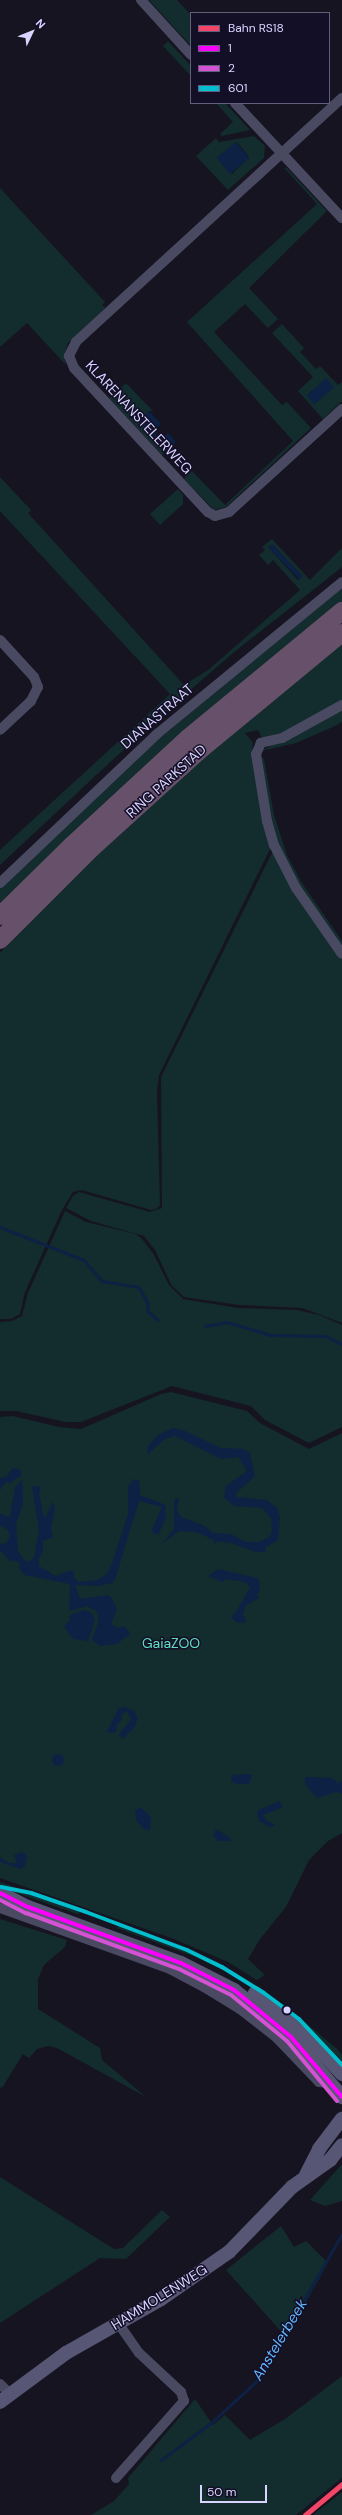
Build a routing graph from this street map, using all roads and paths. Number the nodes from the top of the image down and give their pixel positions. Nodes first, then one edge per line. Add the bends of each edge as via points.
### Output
1 (141, 0) edge
2 (190, 54) edge
3 (342, 98) edge
4 (237, 104) edge
5 (282, 153) junction
6 (342, 218) edge
7 (342, 409) edge
8 (342, 582) edge
9 (342, 611) edge
10 (342, 633) edge
11 (0, 640) edge
12 (342, 705) edge
13 (0, 730) edge
14 (0, 883) edge
15 (0, 916) edge
16 (0, 940) edge
17 (342, 954) edge
18 (1, 1899) edge
19 (81, 1927) junction
20 (342, 2074) edge
21 (342, 2097) edge
22 (342, 2119) edge
23 (342, 2145) edge
24 (305, 2175) junction
25 (118, 2323) junction
26 (0, 2384) edge
27 (5, 2399) edge
28 (116, 2478) dead end

1 - 2 street
3 - 5 street
4 - 5 street
5 - 6 street
5 - 7 street, KLARENANSTELERWEG via 76,342 69,351 70,361 202,506 215,516 229,512
8 - 14 street, DIANASTRAAT via 157,734
9 - 15 highway, RING PARKSTAD via 188,738 76,841
10 - 16 highway, RING PARKSTAD via 200,750 93,847
11 - 13 street via 34,677 38,687 31,701
12 - 17 street via 282,738 264,742 258,746 256,754 274,846 291,879
18 - 19 main road
19 - 20 main road via 185,1956 237,1982 295,2024
19 - 21 main road via 175,1961 234,1990 291,2037
22 - 24 main road, HAMMOLENWEG via 319,2149
23 - 24 main road, HAMMOLENWEG via 330,2160
24 - 25 main road, HAMMOLENWEG via 229,2252 161,2300
25 - 27 main road, HAMMOLENWEG via 66,2353
25 - 28 street via 129,2343 181,2392 184,2401
26 - 27 street

